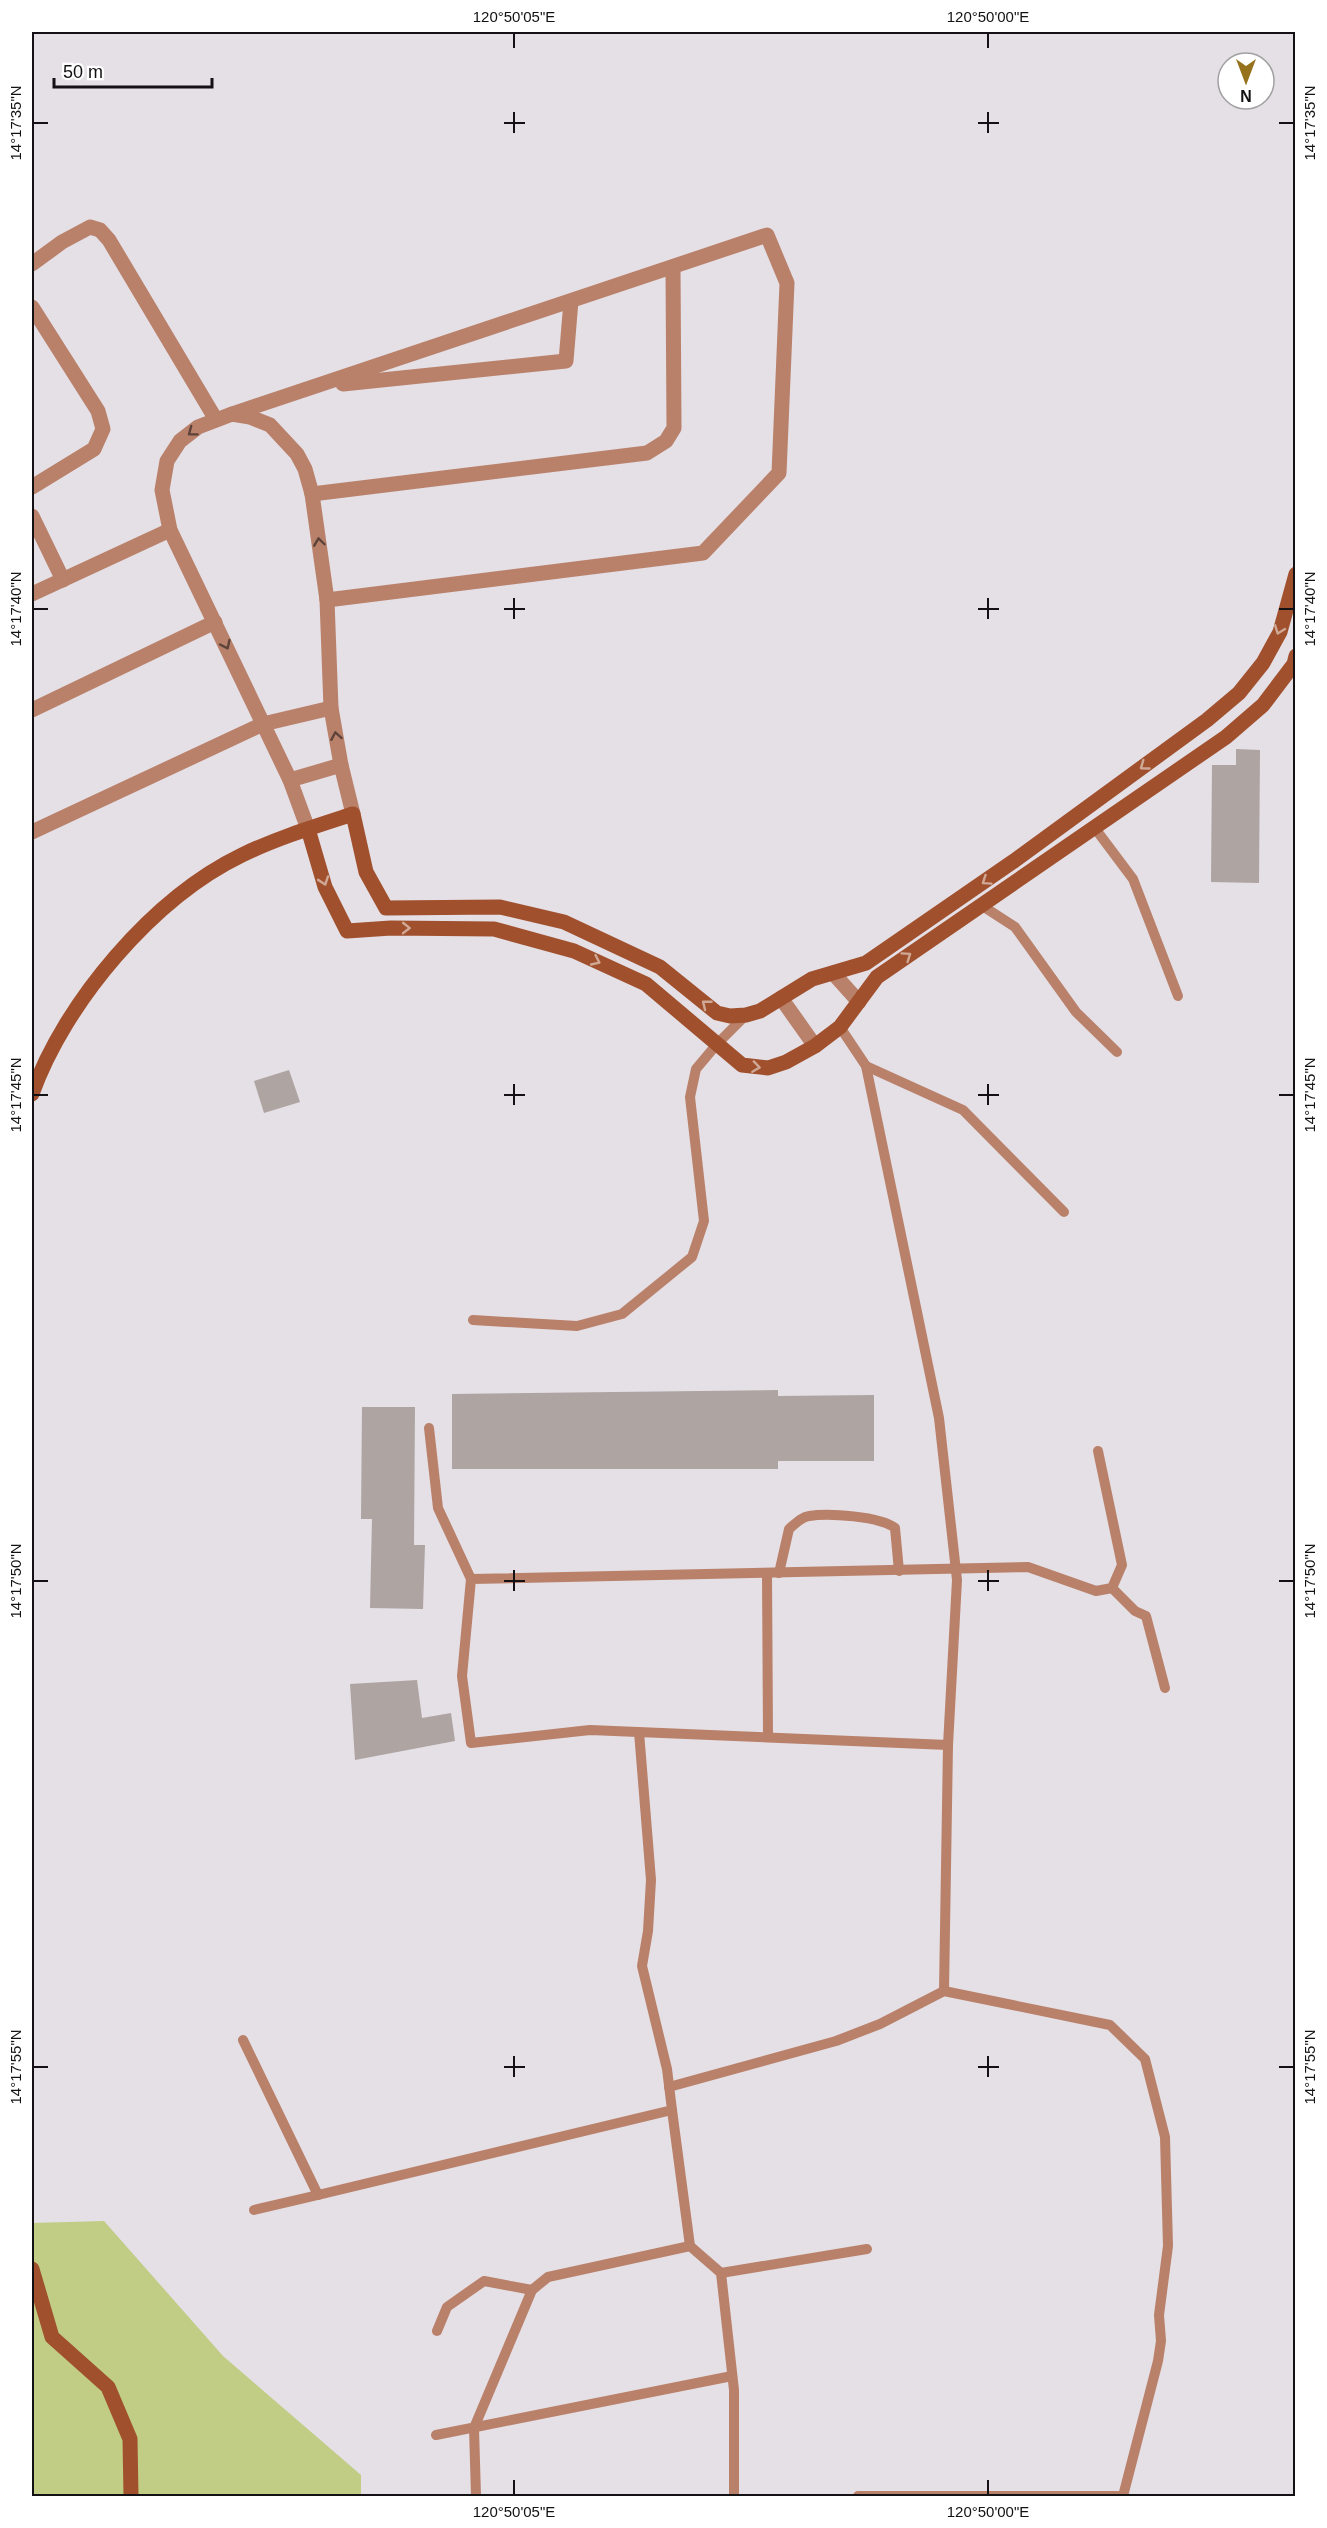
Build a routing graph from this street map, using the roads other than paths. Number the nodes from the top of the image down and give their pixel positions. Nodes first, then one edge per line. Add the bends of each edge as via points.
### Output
1 (32, 264) edge
2 (672, 267) junction
3 (571, 301) junction
4 (32, 307) edge
5 (317, 387) junction
6 (232, 414) junction
7 (215, 418) junction
8 (32, 487) edge
9 (312, 494) junction
10 (32, 516) edge
11 (170, 530) junction
12 (1296, 574) edge
13 (63, 580) junction
14 (32, 594) edge
15 (327, 600) junction
16 (214, 622) junction
17 (1296, 656) edge
18 (331, 708) junction
19 (32, 710) edge
20 (263, 724) junction
21 (341, 765) junction
22 (290, 780) junction
23 (1081, 813) junction
24 (353, 814) junction
25 (1094, 827) junction
26 (308, 829) junction
27 (32, 832) edge
28 (981, 904) junction
29 (833, 973) junction
30 (1178, 996) dead end
31 (781, 998) junction
32 (858, 1002) junction
33 (746, 1016) junction
34 (840, 1027) junction
35 (717, 1044) junction
36 (815, 1046) junction
37 (1117, 1052) dead end
38 (866, 1066) junction
39 (32, 1094) edge
40 (1064, 1212) dead end
41 (473, 1320) dead end
42 (429, 1428) dead end
43 (1098, 1451) dead end
44 (956, 1570) junction
45 (899, 1571) junction
46 (767, 1573) junction
47 (779, 1573) junction
48 (471, 1578) junction
49 (1112, 1588) junction
50 (1165, 1688) dead end
51 (639, 1732) junction
52 (768, 1737) junction
53 (948, 1745) junction
54 (944, 1991) junction
55 (243, 2040) dead end
56 (669, 2087) junction
57 (672, 2110) junction
58 (318, 2195) junction
59 (254, 2210) dead end
60 (690, 2246) junction
61 (867, 2249) dead end
62 (32, 2269) edge
63 (721, 2273) junction
64 (532, 2290) junction
65 (437, 2331) dead end
66 (732, 2376) junction
67 (474, 2428) junction
68 (436, 2435) dead end
69 (131, 2496) edge
70 (476, 2496) edge
71 (734, 2496) edge
72 (858, 2496) edge
73 (1123, 2496) edge

1 - 7 street via 79,231 90,227 100,230 110,240
2 - 3 street
2 - 9 street via 674,428 666,441 647,453
2 - 15 street via 767,235 787,283 779,473 703,553
3 - 5 street
3 - 5 street via 566,361
4 - 8 street via 98,411 103,429 94,448
5 - 6 street
6 - 7 street
6 - 9 street via 270,425 286,440 305,468
7 -> 11 street via 180,441 167,461 162,489
15 -> 9 street
10 - 13 street
11 - 13 street
11 - 16 street
12 -> 23 street via 1280,632 1263,663 1239,693
13 - 14 street
15 - 18 street
16 - 19 street
16 -> 20 street
17 - 25 street via 1263,705 1226,736
18 - 20 street
21 -> 18 street
20 - 22 street
20 - 27 street
21 - 22 street
21 - 24 street
22 - 26 street
23 - 25 street
23 -> 29 street via 866,963
24 - 26 street
33 -> 24 street via 717,1013 660,967 564,922 500,907 386,908 366,872
25 - 28 street
25 - 30 lane via 1133,879
26 -> 35 street via 326,887 347,931 494,929 574,951 646,984
26 - 39 street via 224,865 147,924 93,982 71,1014
32 -> 28 street via 877,977
28 - 37 lane via 1015,927 1076,1012
29 - 31 street via 812,979
29 - 32 street
31 - 33 street
31 - 36 street
32 - 34 street
33 - 35 lane
34 - 36 street
34 - 38 lane
35 -> 36 street via 742,1065 768,1068
35 - 41 lane via 696,1069 690,1097 704,1221 692,1257 622,1314 577,1326
38 - 40 lane via 963,1110
38 - 44 lane via 939,1418
42 - 48 lane via 438,1508
43 - 49 lane via 1122,1564
44 - 45 lane
44 - 49 lane via 1028,1567 1096,1591
44 - 53 lane
45 - 47 lane
45 - 47 lane via 895,1528 889,1523 807,1516 789,1529
46 - 47 lane
46 - 48 lane
46 - 52 lane
48 - 51 lane via 462,1677 471,1743 590,1730
49 - 50 lane via 1135,1611 1146,1616
51 - 52 lane
51 - 56 lane via 651,1880 642,1966
52 - 53 lane
53 - 54 lane
54 - 56 lane via 880,2024 836,2041
54 - 73 lane via 1110,2025 1146,2059 1165,2137 1168,2246 1158,2361
55 - 58 lane
56 - 57 lane
57 - 58 lane
57 - 60 lane
58 - 59 lane
60 - 63 lane
60 - 64 lane via 548,2277
61 - 63 lane
62 - 69 street via 52,2337 108,2387 130,2439
63 - 66 lane
64 - 65 lane via 484,2281 447,2307
64 - 67 lane
66 - 67 lane
66 - 71 lane
67 - 68 lane
67 - 70 lane
72 - 73 lane

